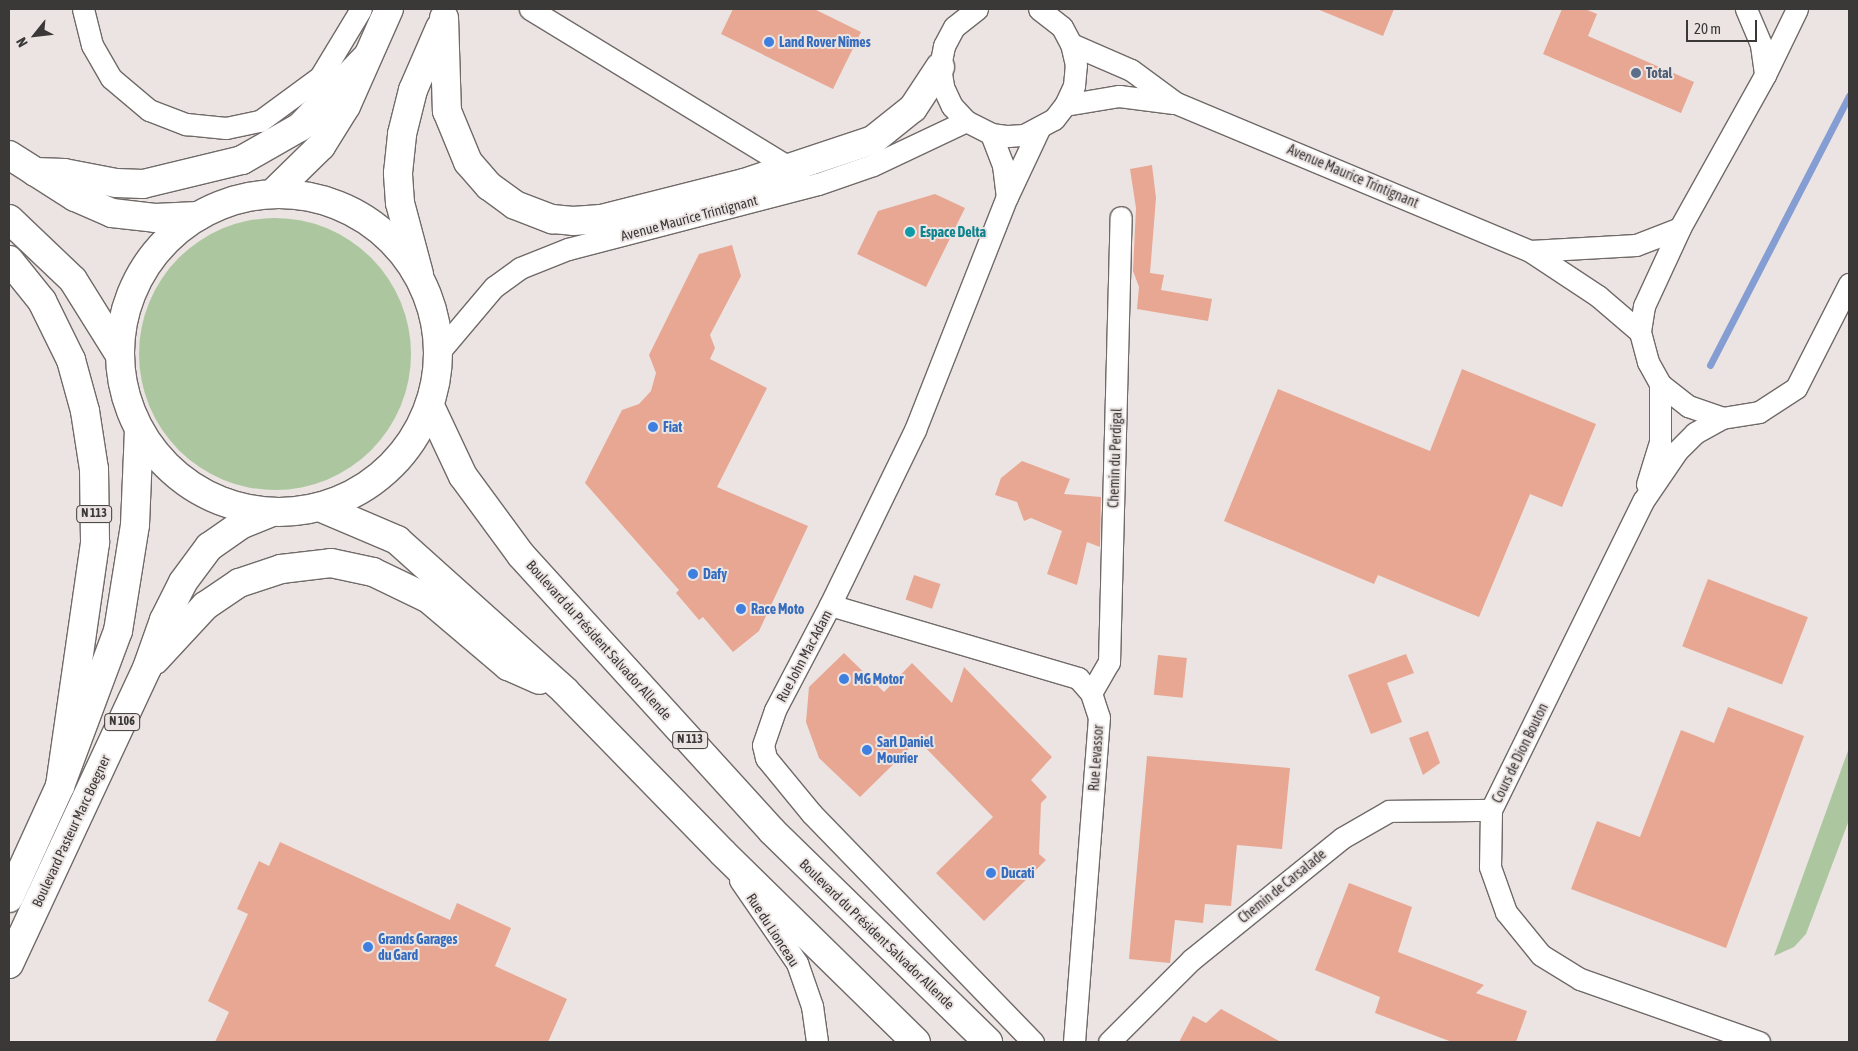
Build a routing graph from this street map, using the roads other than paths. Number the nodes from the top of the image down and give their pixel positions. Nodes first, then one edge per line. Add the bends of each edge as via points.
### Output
1 (83, 9) edge
2 (361, 9) edge
3 (389, 9) edge
4 (530, 9) edge
5 (977, 9) edge
6 (1746, 9) edge
7 (1797, 9) edge
8 (1045, 10) edge
9 (446, 13) edge
10 (1071, 44) junction
11 (366, 58) junction
12 (940, 67) junction
13 (1766, 75) junction
14 (1176, 103) junction
15 (1066, 105) junction
16 (966, 121) junction
17 (1040, 129) junction
18 (991, 134) junction
19 (9, 154) edge
20 (791, 168) junction
21 (35, 172) junction
22 (818, 184) junction
23 (272, 194) junction
24 (1007, 197) junction
25 (198, 216) junction
26 (1121, 217) dead end
27 (9, 219) edge
28 (1680, 228) junction
29 (1530, 251) junction
30 (9, 260) edge
31 (419, 274) junction
32 (1849, 284) edge
33 (1640, 332) junction
34 (118, 352) junction
35 (439, 352) junction
36 (1660, 384) junction
37 (430, 406) junction
38 (1722, 418) junction
39 (139, 429) junction
40 (1642, 501) junction
41 (322, 508) junction
42 (270, 513) junction
43 (830, 605) junction
44 (147, 668) junction
45 (565, 691) junction
46 (1091, 693) junction
47 (60, 786) junction
48 (1491, 810) junction
49 (723, 853) junction
50 (9, 898) edge
51 (9, 964) edge
52 (816, 1042) edge
53 (916, 1042) edge
54 (988, 1042) edge
55 (1033, 1042) edge
56 (1074, 1042) edge
57 (1109, 1042) edge
58 (1759, 1042) edge

1 - 2 street via 92,45 111,78 150,110 186,124 226,128 260,121 314,82
3 - 11 main road
4 - 20 street
5 - 12 street via 954,27 944,46
6 - 13 street via 1761,45
7 - 13 street
8 - 10 street via 1062,27
9 - 20 main road via 444,92 458,144 488,186 528,211 574,221 601,219
9 - 31 main road via 413,90 402,134 398,173 400,203
10 - 14 street, Avenue Maurice Trintignant via 1131,70
10 - 15 street via 1074,86
11 - 21 main road via 300,127 242,160 143,184
11 - 23 main road via 346,106 321,146
12 - 16 street via 943,87 952,106
12 - 20 main road via 913,108 873,140
13 - 28 street
14 - 15 street, Avenue Maurice Trintignant via 1119,96
14 - 29 street, Avenue Maurice Trintignant
15 - 17 street
16 - 18 street
16 - 22 street, Avenue Maurice Trintignant via 873,165
17 - 18 street via 1024,135
17 - 24 street, Rue John Mac Adam
18 - 24 street, Rue John Mac Adam via 1003,165
19 - 21 main road
20 - 22 street
21 - 25 main road via 75,197 112,213 155,218
22 - 35 street, Avenue Maurice Trintignant via 568,249 520,268 494,287
23 - 25 main road via 244,198
23 - 31 main road via 292,192 330,200 367,218 393,240
24 - 43 street, Rue John Mac Adam via 915,430
25 - 34 main road via 166,238 142,268 126,303
26 - 46 street, Chemin du Perdigal via 1109,662
27 - 34 main road via 73,280
28 - 29 street, Avenue Maurice Trintignant via 1636,245
28 - 33 street via 1644,306
29 - 33 street, Avenue Maurice Trintignant via 1598,296
30 - 47 main road, N 113 via 42,300 71,360 85,411 94,469 95,543
31 - 35 main road via 432,306
32 - 38 street via 1796,388 1759,412
33 - 36 street via 1648,362
34 - 39 main road via 125,401
35 - 37 main road
36 - 38 street via 1688,406
36 - 40 street, Cours de Dion Bouton via 1660,442
37 - 41 main road via 407,450 365,489
37 - 54 main road, Boulevard du Président Salvador Allende / N 113 via 464,476 521,554 772,831
38 - 40 street, Cours de Dion Bouton via 1695,433 1677,451
39 - 42 main road via 173,474 213,499
39 - 47 main road, Boulevard Pasteur Marc Boegner / N 106 via 135,525 118,631
40 - 48 street, Cours de Dion Bouton
41 - 42 main road
41 - 45 main road via 397,540
42 - 44 main road, Boulevard Pasteur Marc Boegner / N 106 via 240,526 209,547 183,582 164,620
43 - 46 street, Rue Levassor via 1078,678
43 - 55 street, Rue John Mac Adam via 775,710 763,745 766,758 812,814
44 - 45 main road via 205,606 239,584 281,569 331,563 373,572 429,600 508,666
44 - 51 main road, Boulevard Pasteur Marc Boegner / N 106
45 - 49 main road
46 - 56 street, Rue Levassor via 1099,717
47 - 50 main road, Boulevard Pasteur Marc Boegner / N 106
48 - 57 street, Chemin de Carsalade via 1389,811 1342,838 1191,960
48 - 58 street, Cours de Dion Bouton via 1490,867 1506,912 1541,955 1580,978
49 - 52 street, Rue du Lionceau via 797,964 812,1006
49 - 53 main road

